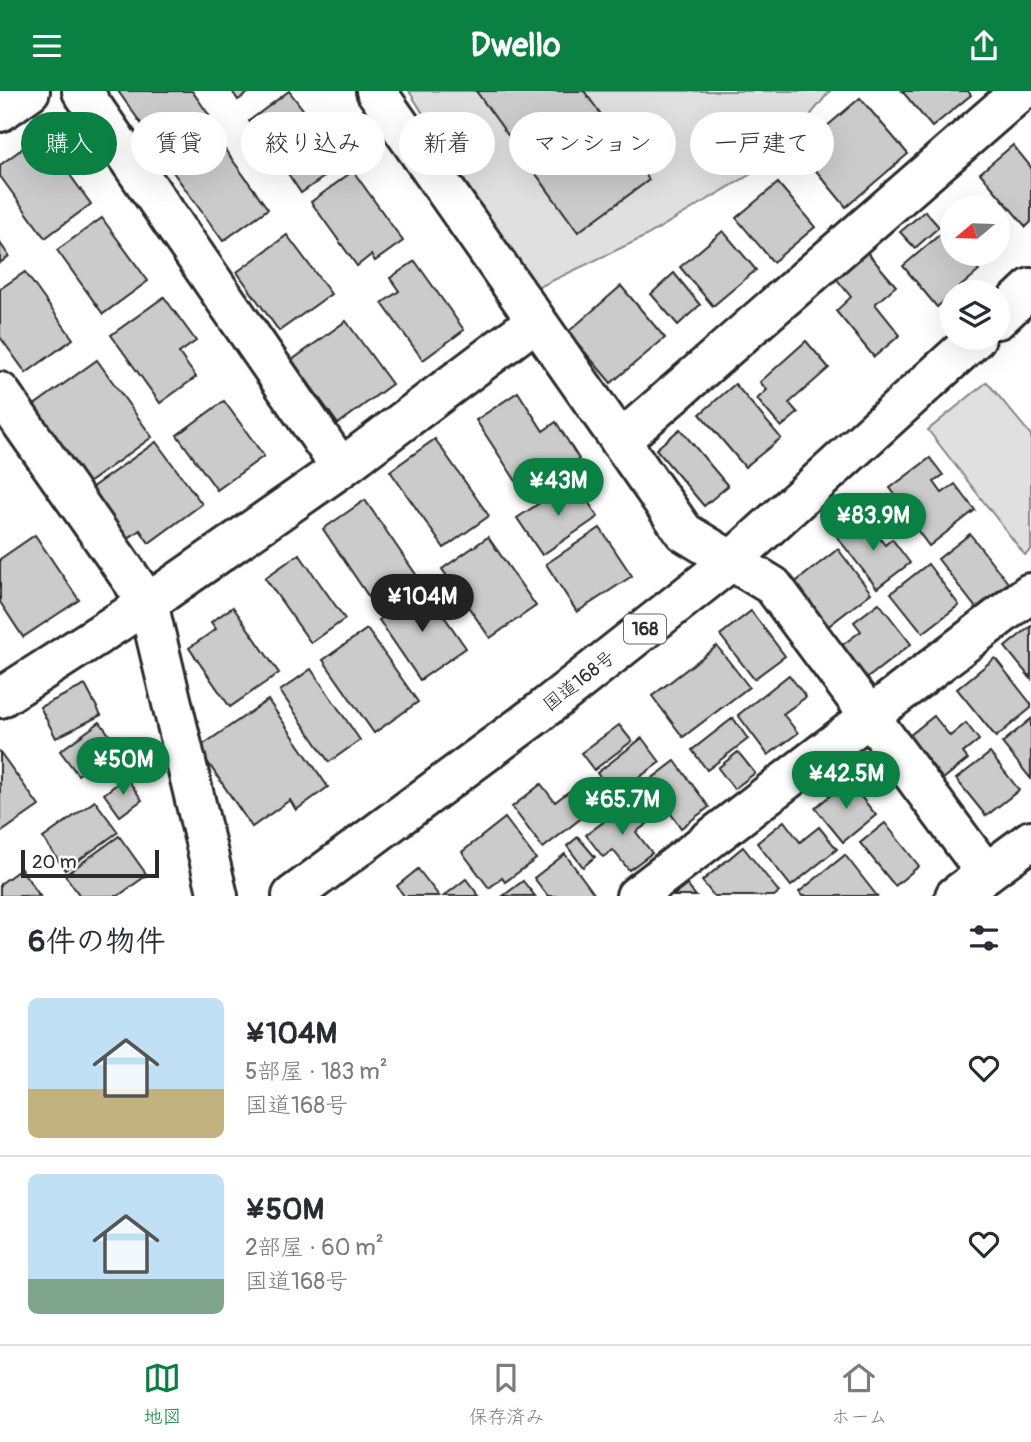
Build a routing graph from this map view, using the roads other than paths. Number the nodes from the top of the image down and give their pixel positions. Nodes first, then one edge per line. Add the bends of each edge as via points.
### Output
1 (30, 91) edge
2 (82, 91) edge
3 (376, 91) edge
4 (1021, 91) edge
5 (0, 112) edge
6 (1031, 288) edge
7 (1010, 308) edge
8 (536, 321) junction
9 (963, 350) edge
10 (0, 392) edge
11 (620, 441) junction
12 (341, 468) junction
13 (731, 561) junction
14 (1030, 593) edge
15 (148, 603) junction
16 (0, 698) edge
17 (870, 716) junction
18 (1031, 841) edge
19 (986, 873) junction
20 (218, 896) edge
21 (292, 896) edge
22 (636, 896) edge
23 (955, 896) edge

1 - 5 main road
2 - 12 main road
3 - 8 main road
4 - 11 main road
6 - 7 main road
8 - 11 main road
8 - 12 main road
9 - 13 main road, 国道168号 / 168
10 - 15 main road
11 - 13 main road via 684,532
12 - 15 main road
13 - 17 main road via 773,586
13 - 21 main road, 国道168号 / 168 via 537,715
14 - 17 main road
15 - 16 main road
15 - 20 main road
17 - 19 main road
17 - 22 main road
18 - 19 main road
19 - 23 main road

